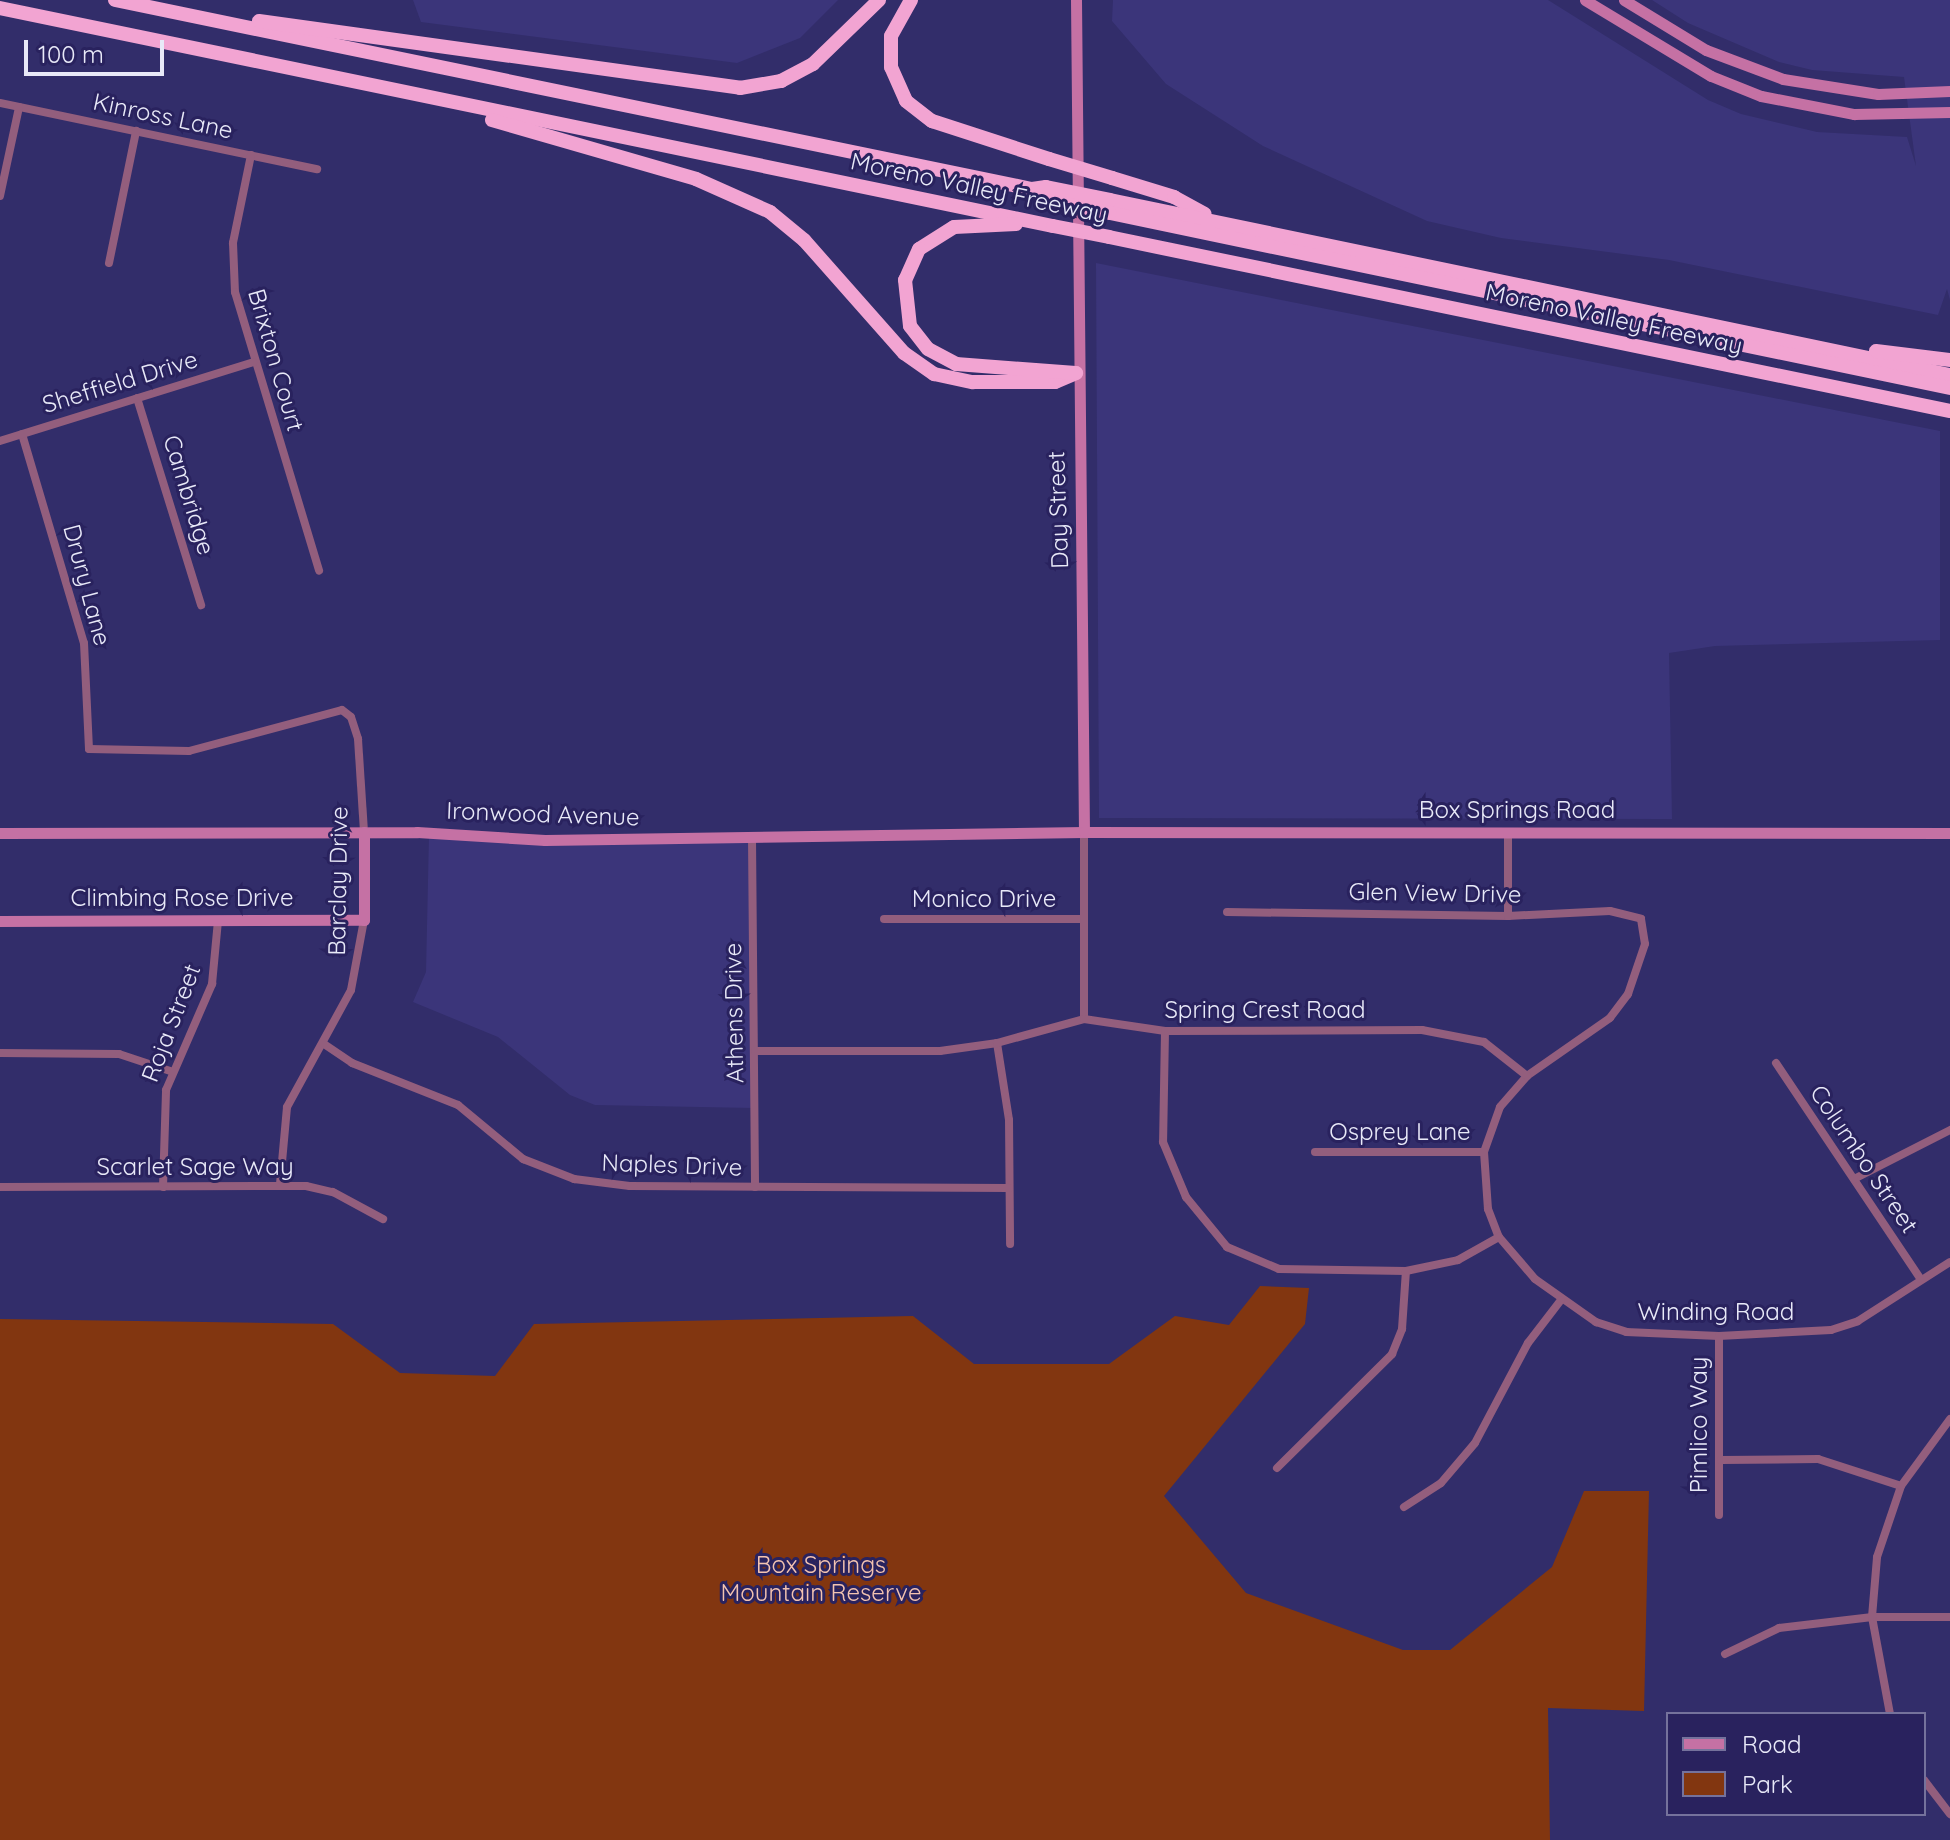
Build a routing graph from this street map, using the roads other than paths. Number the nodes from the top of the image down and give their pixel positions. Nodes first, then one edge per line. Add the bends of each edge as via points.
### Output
1 (115, 0) edge
2 (879, 0) edge
3 (911, 0) edge
4 (1076, 0) edge
5 (1585, 0) edge
6 (1624, 0) edge
7 (138, 5) junction
8 (0, 8) edge
9 (333, 79) junction
10 (1950, 91) edge
11 (0, 103) edge
12 (19, 107) junction
13 (1950, 112) edge
14 (136, 131) junction
15 (251, 155) junction
16 (317, 169) dead end
17 (0, 196) edge
18 (1110, 207) junction
19 (1216, 220) junction
20 (1048, 225) junction
21 (109, 263) dead end
22 (1852, 351) junction
23 (1950, 360) edge
24 (253, 362) junction
25 (1076, 373) junction
26 (1950, 375) edge
27 (1950, 388) edge
28 (137, 398) junction
29 (1950, 411) edge
30 (22, 434) junction
31 (0, 441) edge
32 (319, 571) dead end
33 (201, 605) dead end
34 (342, 710) joint
35 (364, 832) junction
36 (1084, 832) junction
37 (1508, 832) junction
38 (0, 833) edge
39 (1950, 833) edge
40 (752, 838) junction
41 (1227, 912) dead end
42 (1508, 916) junction
43 (884, 919) dead end
44 (1083, 919) junction
45 (1641, 919) joint
46 (218, 920) junction
47 (364, 920) junction
48 (0, 921) edge
49 (1084, 1019) junction
50 (1165, 1031) junction
51 (997, 1043) junction
52 (324, 1044) junction
53 (755, 1051) junction
54 (0, 1053) edge
55 (1776, 1063) dead end
56 (170, 1071) junction
57 (1527, 1076) junction
58 (1950, 1130) edge
59 (1315, 1152) dead end
60 (1484, 1152) junction
61 (1854, 1179) junction
62 (280, 1184) junction
63 (0, 1187) edge
64 (163, 1187) junction
65 (755, 1187) junction
66 (1009, 1188) junction
67 (383, 1219) dead end
68 (1499, 1237) junction
69 (1010, 1244) dead end
70 (1950, 1262) edge
71 (1406, 1271) junction
72 (1920, 1278) junction
73 (1561, 1300) junction
74 (1719, 1336) junction
75 (1950, 1419) edge
76 (1721, 1460) junction
77 (1277, 1468) dead end
78 (1901, 1486) junction
79 (1404, 1507) dead end
80 (1719, 1515) dead end
81 (1872, 1617) junction
82 (1950, 1617) edge
83 (1725, 1654) dead end
84 (1890, 1712) edge
85 (1926, 1783) edge
86 (1950, 1814) edge

1 - 7 highway, Moreno Valley Freeway
2 - 7 highway via 813,64 781,81 740,88
3 - 19 highway, bridge via 891,36 891,67 906,101 932,121 1174,197
4 - 25 main road, Day Street
5 - 13 main road via 1711,76 1761,96 1854,114
6 - 10 main road via 1706,50 1783,79 1878,94
7 - 18 highway, Moreno Valley Freeway, bridge
8 - 9 highway, Moreno Valley Freeway
9 - 20 highway, Moreno Valley Freeway
9 - 25 highway via 477,115 745,198 804,240 904,353 934,374 973,382 1055,382
11 - 12 street, Kinross Lane
12 - 14 street, Kinross Lane
12 - 17 street
14 - 15 street, Kinross Lane
14 - 21 street
15 - 16 street, Kinross Lane
15 - 24 street, Brixton Court via 231,265
18 - 19 highway, Moreno Valley Freeway
18 - 27 highway
19 - 22 highway, Moreno Valley Freeway
20 - 25 highway via 972,225 938,234 912,260 904,306 917,339 956,364
20 - 29 highway, Moreno Valley Freeway, bridge
22 - 23 highway via 1910,352
22 - 26 highway, Moreno Valley Freeway
24 - 28 street, Sheffield Drive
24 - 32 street, Brixton Court
25 - 36 main road, Day Street
28 - 30 street, Sheffield Drive
28 - 33 street, Cambridge
30 - 31 street, Sheffield Drive
30 - 34 street, Drury Lane via 84,643 89,749 189,751
34 - 35 street, Barclay Drive via 351,717 358,739
35 - 38 main road, Ironwood Avenue
35 - 40 main road, Ironwood Avenue via 545,840
35 - 47 main road, Barclay Drive
36 - 37 main road, Box Springs Road
36 - 40 main road, Ironwood Avenue
36 - 44 street, Day Street
37 - 39 main road, Box Springs Road
37 - 42 street
40 - 53 street, Athens Drive
41 - 42 street, Glen View Drive
42 - 45 street, Glen View Drive via 1610,911
43 - 44 street, Monico Drive
44 - 49 street, Day Street
45 - 57 street, Winding Road via 1645,944 1628,994 1610,1018
46 - 47 main road, Climbing Rose Drive
46 - 48 main road, Climbing Rose Drive
46 - 56 street, Roja Street via 212,984
47 - 52 street, Barclay Drive via 358,972
49 - 50 street, Spring Crest Road
49 - 51 street, Spring Crest Road
50 - 57 street, Spring Crest Road via 1457,1034 1503,1053
50 - 71 street via 1163,1142 1171,1171 1206,1227 1249,1260 1279,1269
51 - 53 street, Spring Crest Road via 940,1051
51 - 66 street via 1006,1085
52 - 62 street, Barclay Drive via 287,1107
52 - 65 street, Naples Drive via 352,1063 458,1105 523,1159 549,1171 598,1184
53 - 65 street, Athens Drive
54 - 56 street via 119,1054
55 - 61 street, Columbo Street
56 - 64 street, Roja Street via 163,1107
57 - 60 street, Winding Road via 1500,1107
58 - 61 street
59 - 60 street, Osprey Lane
60 - 68 street, Winding Road via 1488,1209
61 - 72 street, Columbo Street
62 - 64 street, Scarlet Sage Way
62 - 67 street, Scarlet Sage Way via 333,1192
63 - 64 street, Scarlet Sage Way
65 - 66 street, Naples Drive
66 - 69 street
68 - 71 street via 1458,1260
68 - 73 street, Winding Road
70 - 72 street, Winding Road
71 - 77 street via 1402,1329 1392,1354
72 - 74 street, Winding Road via 1858,1321 1831,1330
73 - 74 street, Winding Road via 1596,1322 1626,1332
73 - 79 street via 1534,1333 1466,1455 1441,1483
74 - 76 street, Pimlico Way
75 - 78 street
76 - 78 street via 1818,1459
76 - 80 street, Pimlico Way
78 - 81 street via 1877,1557
81 - 82 street
81 - 83 street via 1779,1628
81 - 84 street
85 - 86 street

